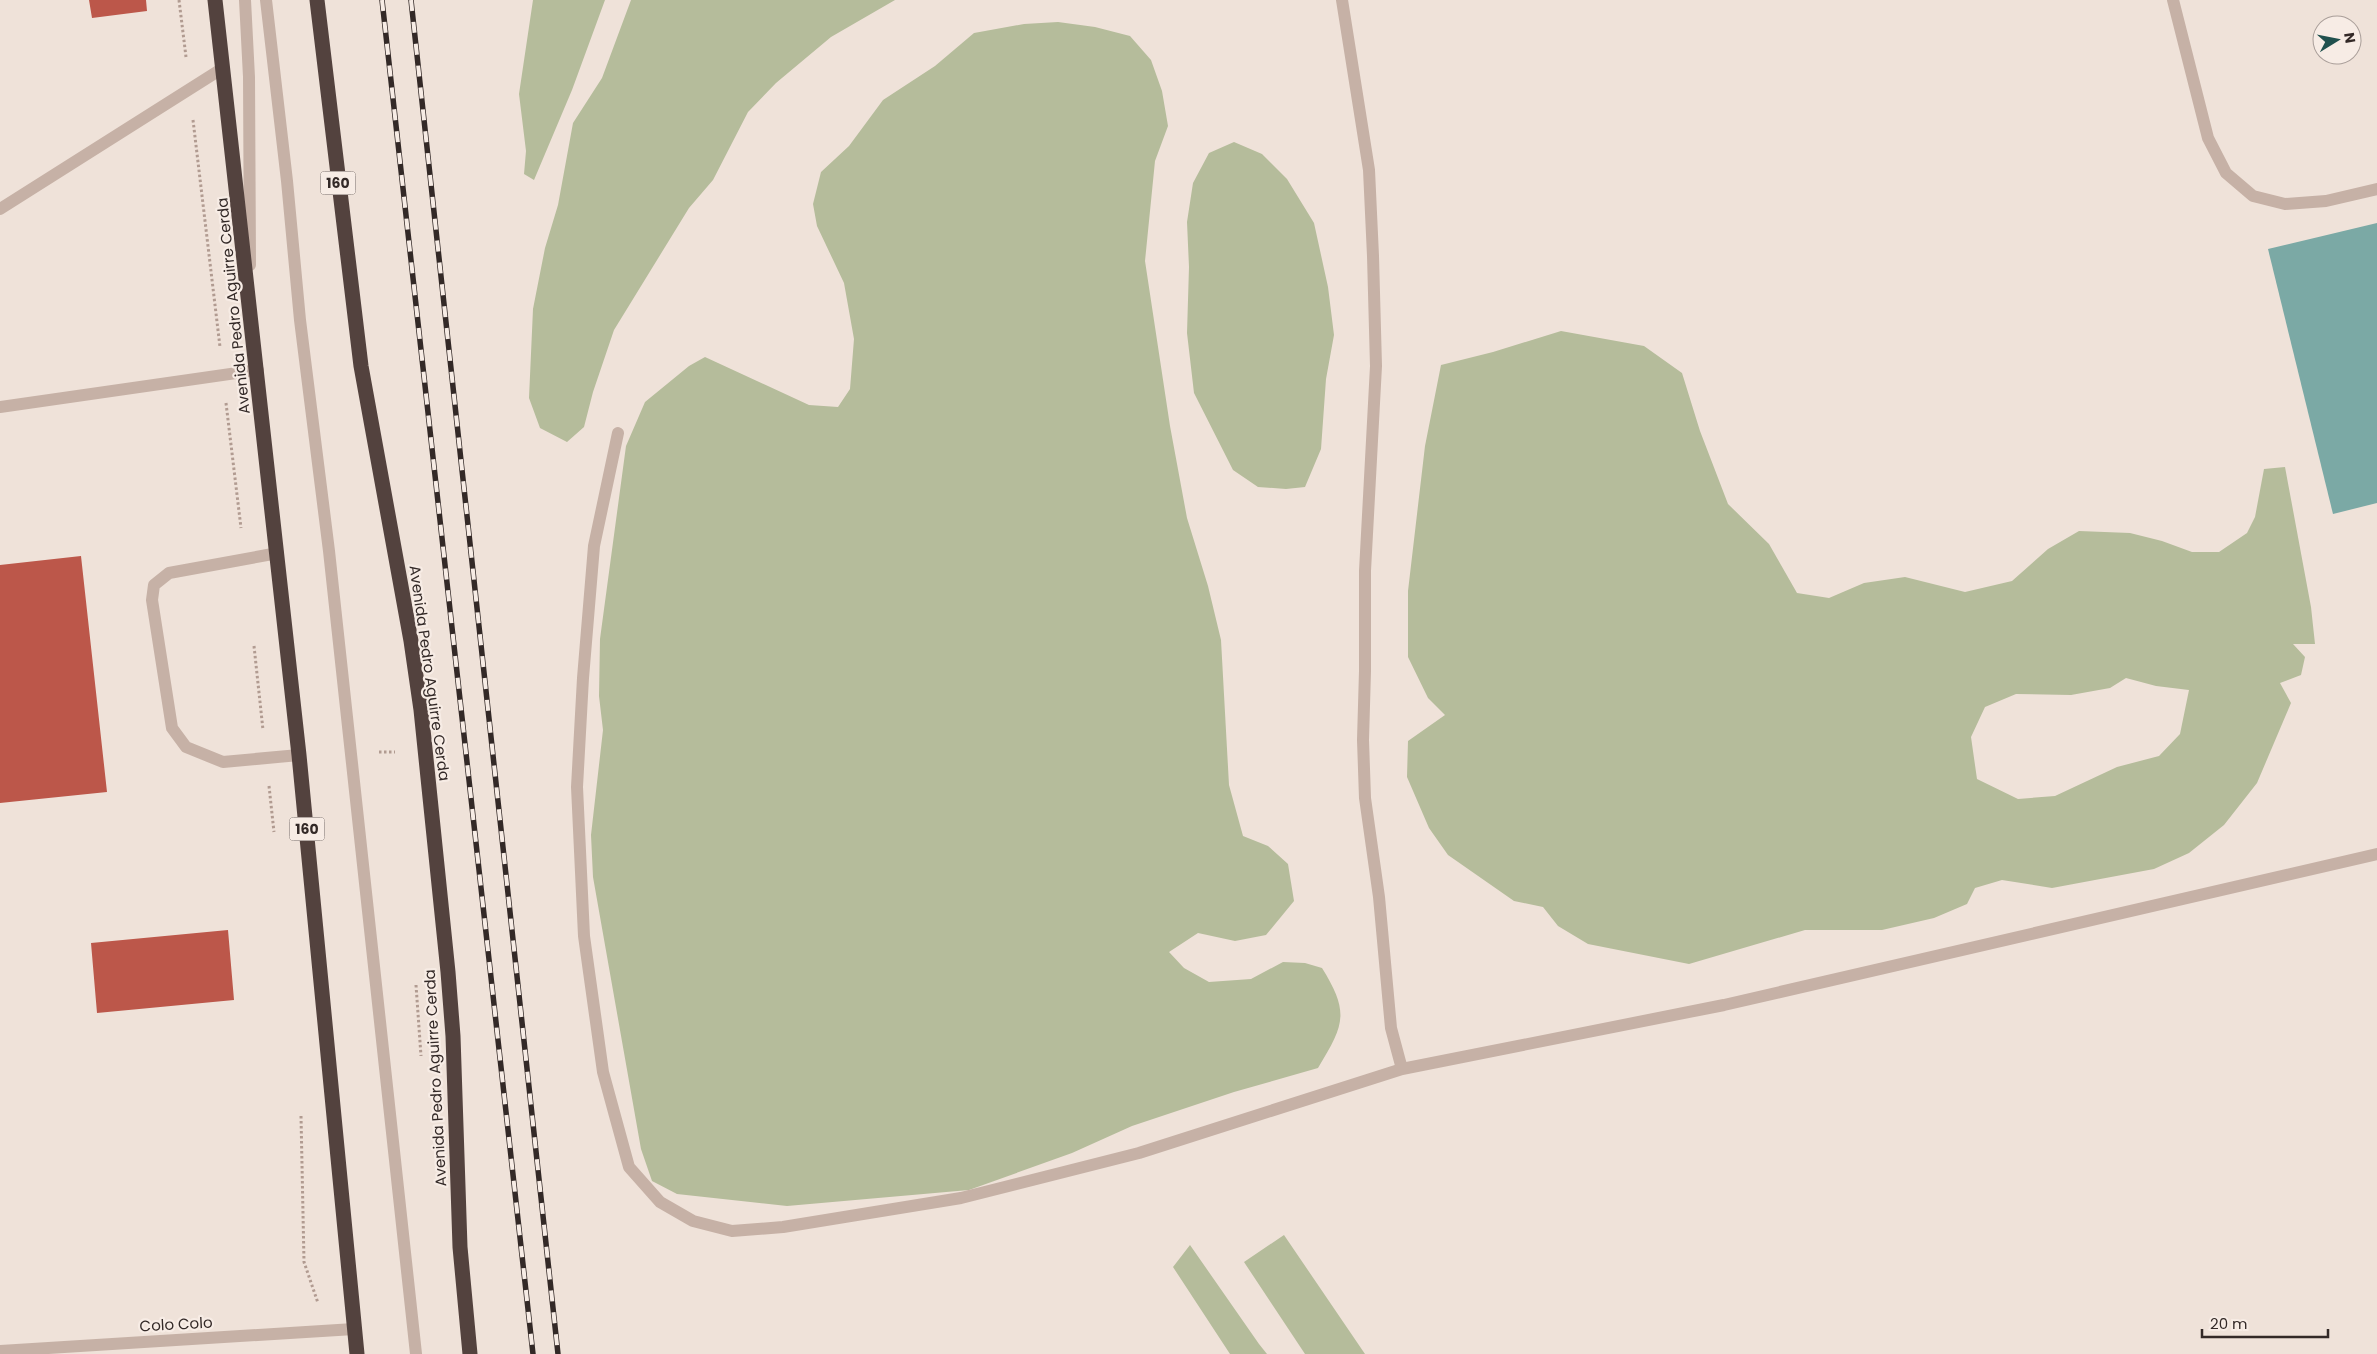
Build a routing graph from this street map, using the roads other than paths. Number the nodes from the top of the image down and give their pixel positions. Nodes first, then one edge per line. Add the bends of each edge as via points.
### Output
1 (215, 0) edge
2 (245, 0) edge
3 (266, 0) edge
4 (318, 0) edge
5 (1342, 0) edge
6 (2173, 0) edge
7 (223, 68) junction
8 (2377, 189) edge
9 (0, 209) edge
10 (250, 305) junction
11 (258, 370) junction
12 (0, 407) edge
13 (618, 433) dead end
14 (278, 553) junction
15 (299, 755) junction
16 (2377, 854) edge
17 (1402, 1069) junction
18 (354, 1330) junction
19 (0, 1351) edge
20 (357, 1354) edge
21 (416, 1354) edge
22 (470, 1354) edge

1 - 7 highway, Avenida Pedro Aguirre Cerda / 160
2 - 10 street via 249,77
3 - 21 street
4 - 22 highway, Avenida Pedro Aguirre Cerda / 160 via 361,366 421,710 449,981 460,1247
5 - 17 street via 1369,170 1373,256 1376,366 1365,571 1365,798 1379,897 1391,1028
6 - 8 street via 2208,138 2226,173 2253,196 2285,204 2326,202
7 - 9 street
7 - 10 highway, Avenida Pedro Aguirre Cerda / 160
10 - 11 highway, Avenida Pedro Aguirre Cerda / 160
11 - 12 street
11 - 14 highway, Avenida Pedro Aguirre Cerda / 160
13 - 17 street via 594,546 583,678 577,787 584,936 603,1072 629,1167 660,1202 694,1221 732,1231 783,1227 961,1198 1139,1153
14 - 15 highway, Avenida Pedro Aguirre Cerda / 160
14 - 15 street via 169,573 154,585 152,600 172,728 186,747 223,762
15 - 18 highway, Avenida Pedro Aguirre Cerda / 160
16 - 17 street via 1724,1005
18 - 19 street, Colo Colo
18 - 20 highway, Avenida Pedro Aguirre Cerda / 160

